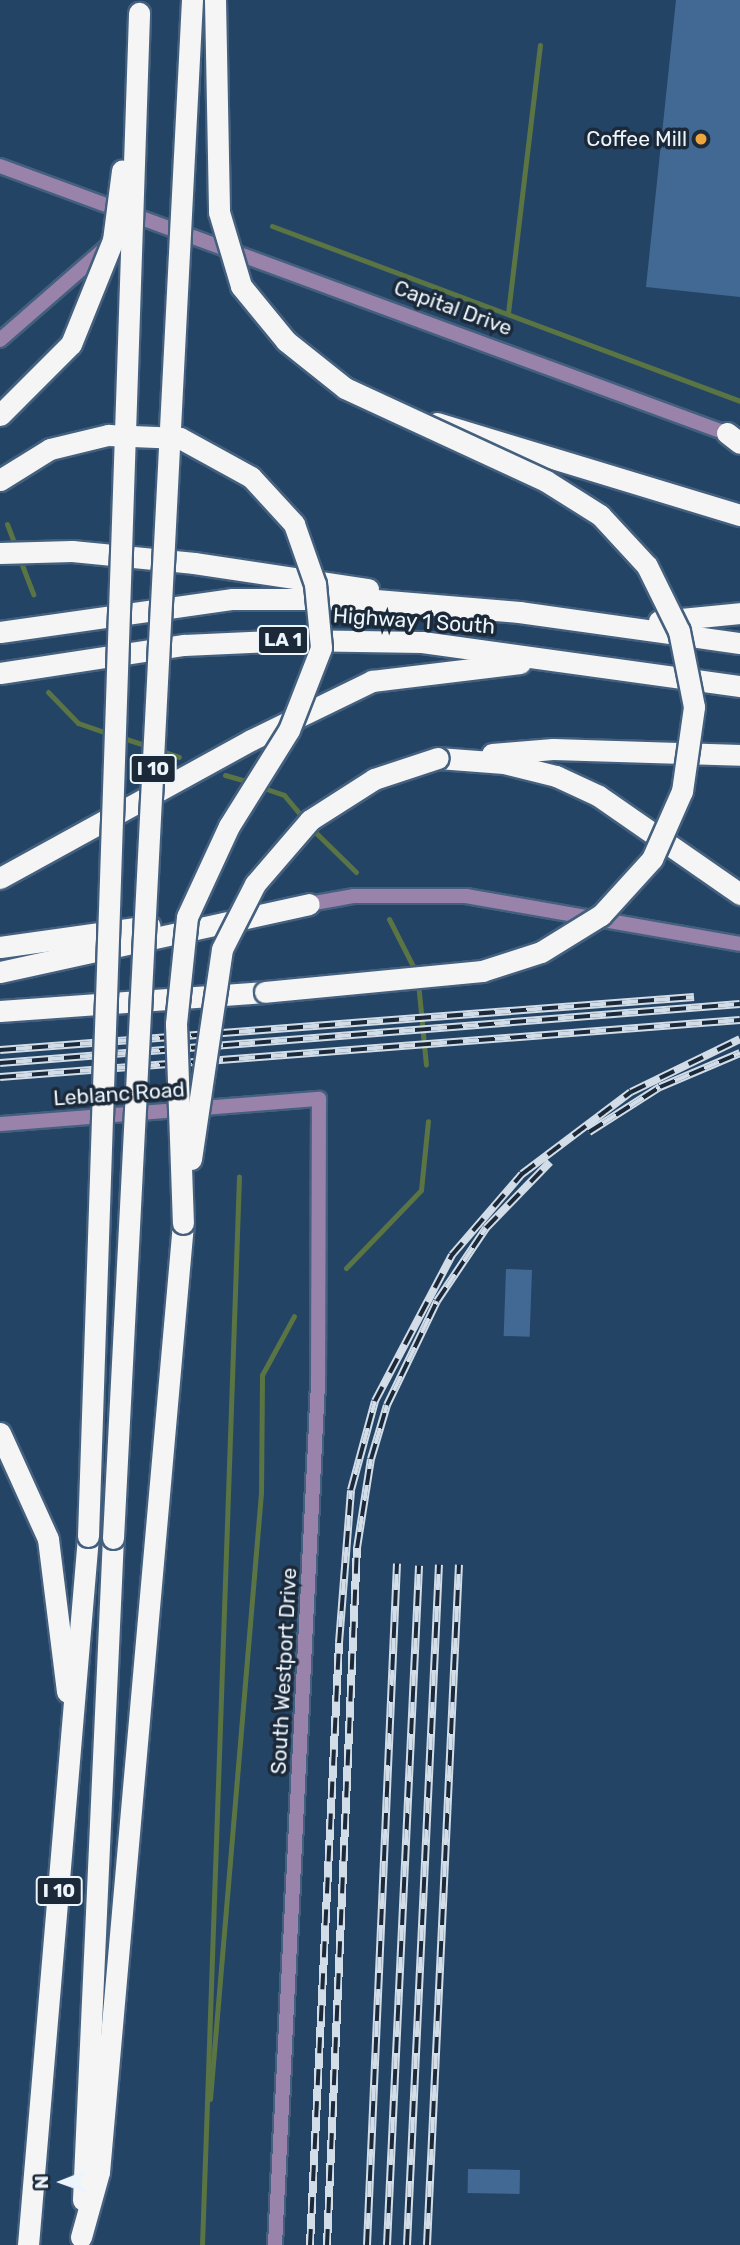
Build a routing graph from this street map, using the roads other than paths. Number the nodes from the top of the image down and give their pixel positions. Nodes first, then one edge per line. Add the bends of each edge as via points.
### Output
1 (192, 0) edge
2 (215, 0) edge
3 (139, 6) edge
4 (0, 166) edge
5 (151, 219) junction
6 (0, 340) edge
7 (388, 409) junction
8 (0, 415) edge
9 (736, 438) edge
10 (0, 480) edge
11 (740, 514) edge
12 (0, 553) edge
13 (519, 612) junction
14 (740, 613) edge
15 (620, 625) junction
16 (0, 632) edge
17 (740, 643) edge
18 (568, 659) junction
19 (0, 673) edge
20 (740, 686) edge
21 (740, 755) edge
22 (438, 758) junction
23 (0, 878) edge
24 (740, 894) edge
25 (309, 904) junction
26 (740, 944) edge
27 (0, 947) edge
28 (0, 972) edge
29 (0, 1011) edge
30 (319, 1098) joint
31 (0, 1124) edge
32 (183, 1223) junction
33 (0, 1433) edge
34 (73, 1737) junction
35 (81, 2241) edge
36 (28, 2245) edge
37 (275, 2245) edge

1 - 35 highway, I 10, bridge
2 - 7 highway, bridge via 219,212 241,286 286,341 345,388
3 - 8 highway, bridge via 113,240 71,344
3 - 34 highway, I 10, bridge via 88,1536
4 - 5 street, Capital Drive
5 - 6 street via 72,271
5 - 9 street, Capital Drive
7 - 11 highway, bridge
7 - 29 highway, bridge via 546,481 600,515 647,566 679,631 694,707 682,791 652,859 601,915 541,952 482,971
10 - 32 highway, bridge via 50,449 108,435 180,438 251,477 294,524 315,584 321,648 289,730 229,826 187,917 176,1024
12 - 13 highway via 72,551 194,563
13 - 15 highway, Highway 1 South / LA 1
13 - 16 highway, Highway 1 South / LA 1 via 364,599 233,599
14 - 15 highway
15 - 17 highway, Highway 1 South / LA 1
18 - 19 highway, Highway 1 South / LA 1 via 422,642 293,640 184,645
18 - 20 highway, Highway 1 South / LA 1
18 - 23 highway via 372,681
21 - 22 highway via 553,749
22 - 24 highway via 504,763 556,776 599,796
22 - 32 highway, bridge via 374,779 310,820 255,884 222,949
25 - 26 street via 354,896 466,896
25 - 27 highway
25 - 28 highway
30 - 31 street, Leblanc Road
30 - 37 street, South Westport Drive via 317,1398
32 - 35 highway via 99,2172
33 - 34 highway via 48,1539
34 - 36 highway, I 10

